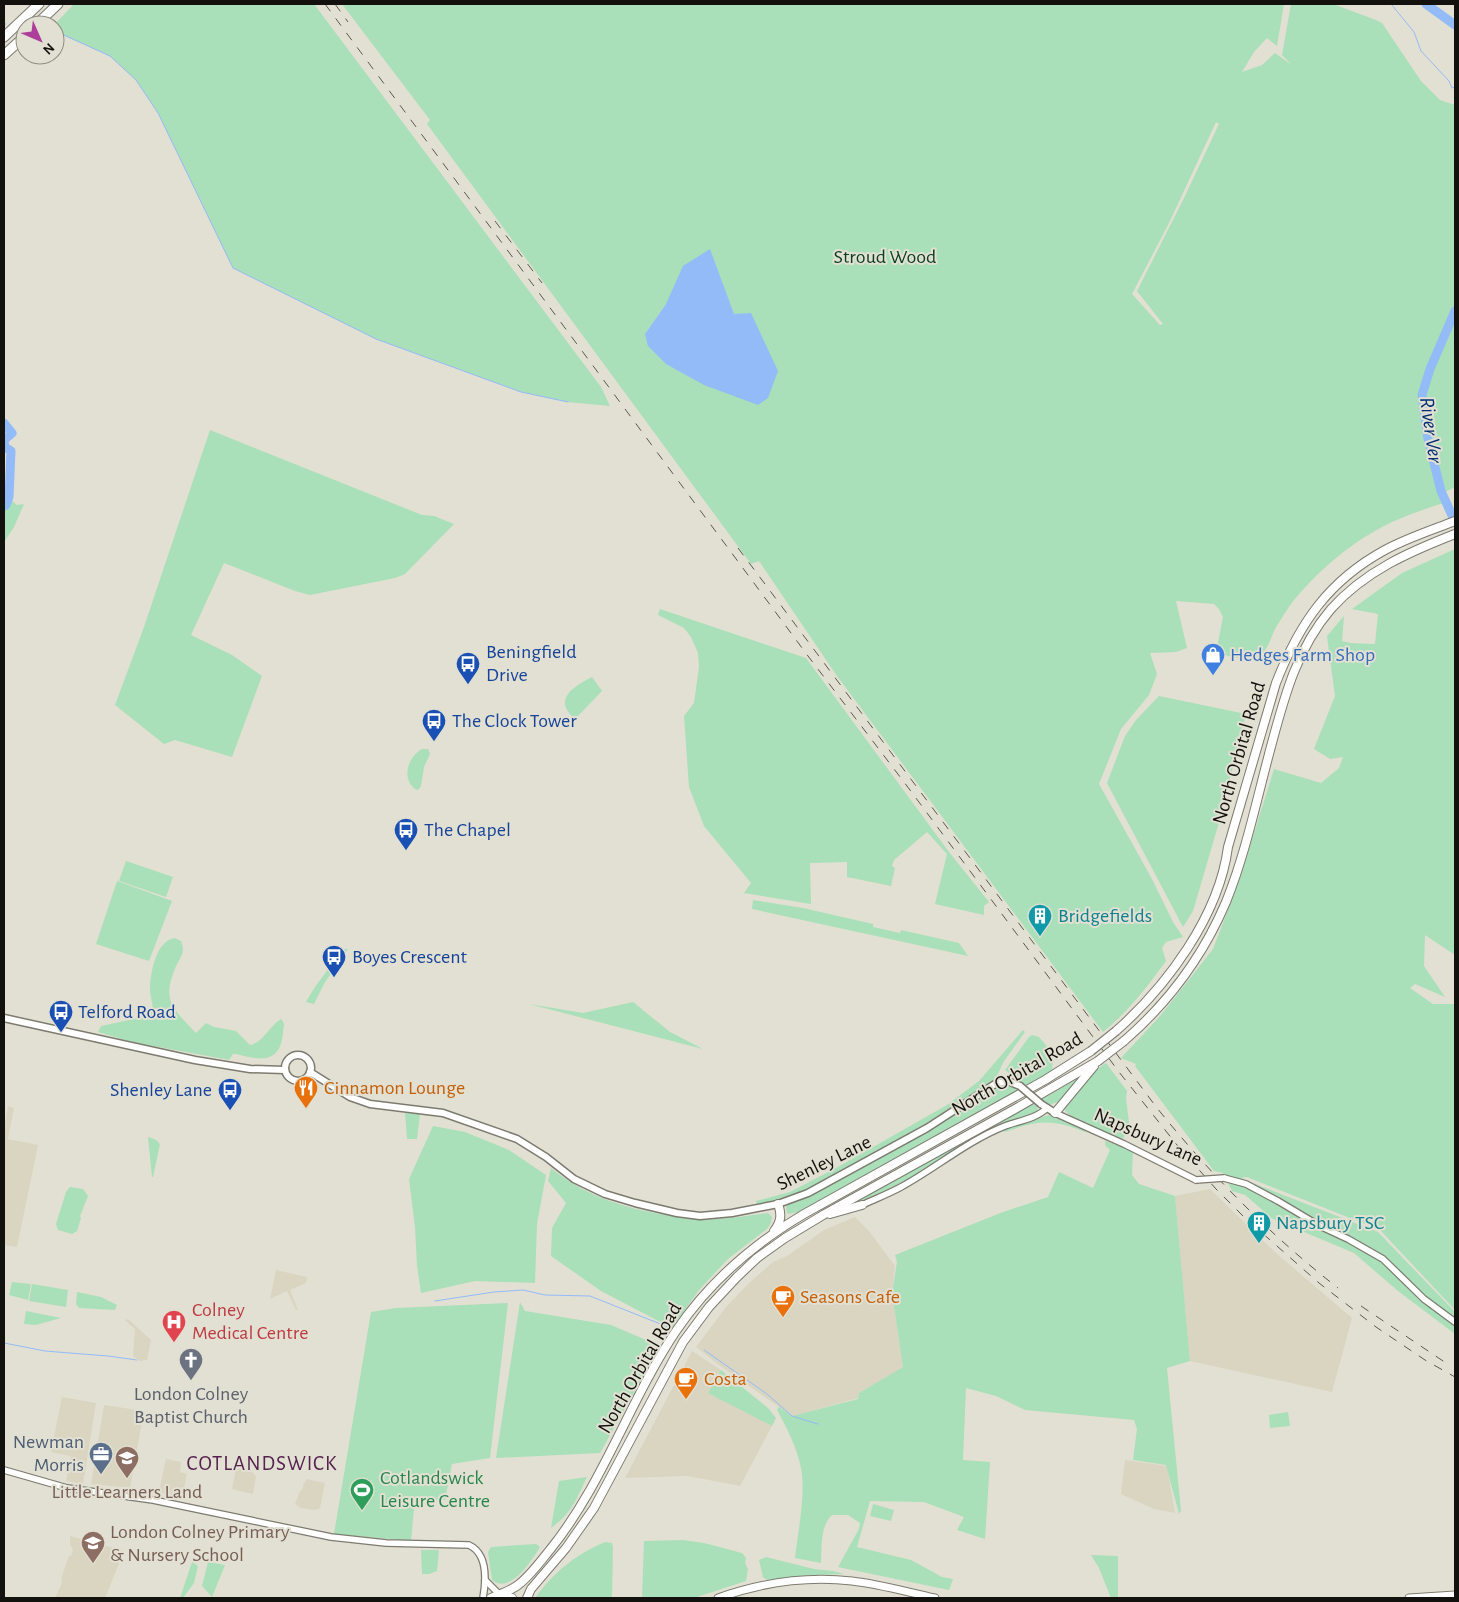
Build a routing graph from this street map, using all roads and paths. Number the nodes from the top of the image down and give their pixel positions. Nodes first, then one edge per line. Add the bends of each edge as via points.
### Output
1 (39, 4) edge
2 (58, 4) edge
3 (46, 15) edge
4 (4, 37) edge
5 (15, 45) edge
6 (4, 55) edge
7 (1452, 522) edge
8 (1454, 534) edge
9 (4, 1018) edge
10 (1098, 1060) junction
11 (285, 1070) junction
12 (310, 1072) junction
13 (1044, 1106) junction
14 (1055, 1113) junction
15 (778, 1204) junction
16 (862, 1205) joint
17 (781, 1212) junction
18 (804, 1214) junction
19 (823, 1215) junction
20 (773, 1233) junction
21 (1455, 1322) edge
22 (4, 1470) edge
23 (484, 1580) junction
24 (500, 1595) junction
25 (1455, 1595) edge
26 (483, 1598) edge
27 (492, 1598) edge
28 (512, 1598) edge
29 (526, 1598) edge
30 (718, 1598) edge
31 (935, 1598) edge
32 (1409, 1598) edge

1 - 4 highway
2 - 3 highway
5 - 6 highway
7 - 18 highway, North Orbital Road, bridge via 1403,541 1358,567 1306,619 1276,683 1226,862 1208,911 1175,967 1135,1014 1091,1051 1045,1080
8 - 10 highway, North Orbital Road, bridge via 1408,553 1368,576 1339,601 1313,633 1287,688 1237,870 1213,930 1184,976 1151,1016
9 - 11 main road via 207,1063
10 - 14 highway
10 - 19 highway, North Orbital Road
11 - 12 main road via 295,1081 306,1078
11 - 12 main road via 289,1059 300,1055 310,1062
12 - 15 main road, Shenley Lane via 350,1097 370,1104 443,1113 517,1139 582,1183 635,1203 700,1216
13 - 14 main road, Shenley Lane
13 - 15 main road, Shenley Lane, bridge via 1008,1080 995,1084 939,1121 838,1178
13 - 16 street via 1040,1114 987,1135 902,1187
14 - 21 street, Napsbury Lane, bridge via 1196,1180 1224,1178 1246,1184 1383,1259
15 - 17 highway
16 - 19 highway
17 - 18 highway via 789,1217
17 - 20 highway
18 - 20 highway, North Orbital Road
19 - 29 highway, North Orbital Road via 757,1258 699,1320 679,1348 594,1508
20 - 24 highway, North Orbital Road via 734,1264 690,1312 658,1361 570,1524 523,1581
22 - 23 street via 66,1488 153,1500 331,1537 386,1543 469,1545 482,1557
23 - 24 street
23 - 26 street
24 - 27 highway, North Orbital Road
24 - 28 highway
25 - 32 main road
30 - 31 main road via 760,1586 824,1579 852,1581

